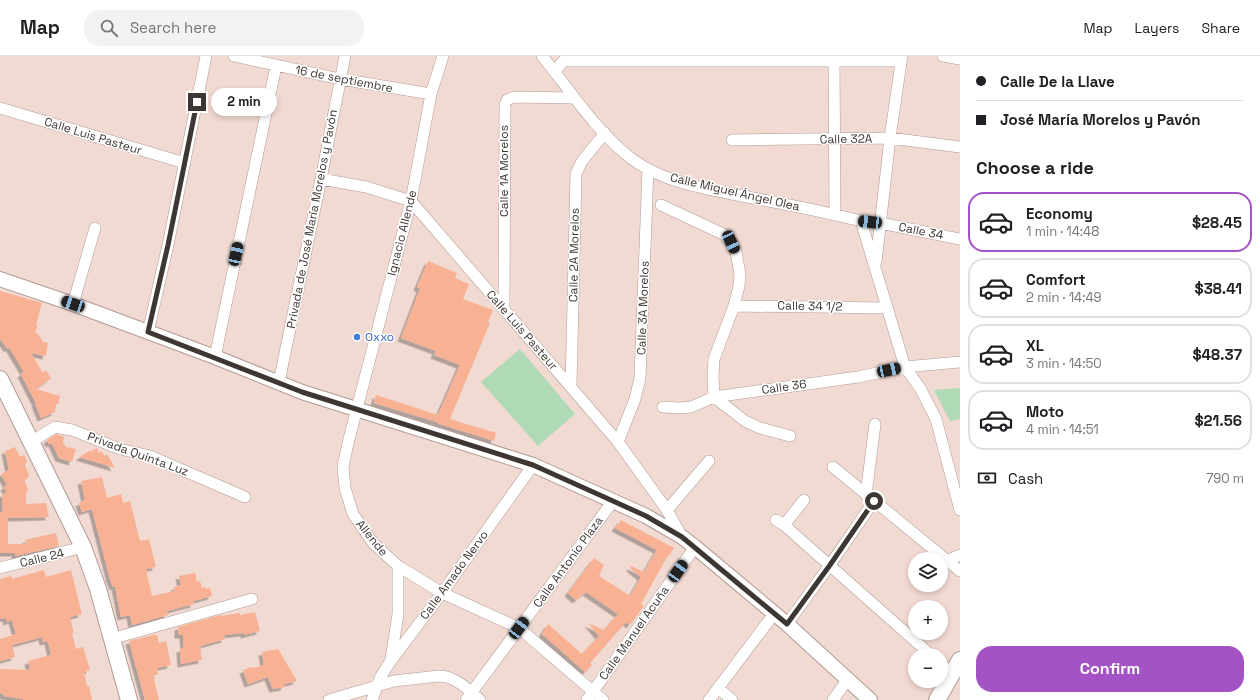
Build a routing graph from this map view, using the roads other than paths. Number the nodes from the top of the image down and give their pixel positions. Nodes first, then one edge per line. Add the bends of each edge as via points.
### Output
1 (206, 56) edge
2 (234, 56) edge
3 (345, 56) edge
4 (443, 56) edge
5 (542, 56) edge
6 (943, 56) edge
7 (677, 58) edge
8 (564, 59) edge
9 (834, 59) edge
10 (902, 59) edge
11 (960, 59) edge
12 (276, 66) junction
13 (555, 72) junction
14 (340, 79) junction
15 (431, 94) junction
16 (574, 98) junction
17 (0, 108) edge
18 (605, 133) junction
19 (890, 138) junction
20 (835, 139) junction
21 (732, 140) dead end
22 (960, 147) edge
23 (185, 163) junction
24 (648, 169) junction
25 (322, 179) junction
26 (411, 202) junction
27 (661, 205) dead end
28 (835, 215) junction
29 (861, 221) junction
30 (880, 223) junction
31 (95, 228) dead end
32 (960, 239) edge
33 (876, 268) junction
34 (0, 279) edge
35 (73, 304) junction
36 (734, 306) junction
37 (887, 308) junction
38 (504, 309) junction
39 (148, 332) junction
40 (215, 357) junction
41 (960, 362) edge
42 (905, 367) junction
43 (0, 378) edge
44 (279, 382) junction
45 (571, 387) junction
46 (714, 398) junction
47 (663, 407) dead end
48 (356, 409) junction
49 (875, 424) dead end
50 (790, 436) dead end
51 (31, 442) junction
52 (618, 442) junction
53 (709, 461) dead end
54 (533, 465) junction
55 (833, 467) dead end
56 (245, 497) dead end
57 (870, 498) junction
58 (804, 500) dead end
59 (613, 501) junction
60 (667, 510) junction
61 (960, 510) edge
62 (682, 537) junction
63 (83, 547) junction
64 (695, 547) junction
65 (938, 552) edge
66 (960, 555) edge
67 (948, 560) joint
68 (830, 565) junction
69 (398, 566) junction
70 (0, 568) edge
71 (960, 570) edge
72 (442, 594) junction
73 (252, 599) dead end
74 (774, 614) junction
75 (787, 624) junction
76 (519, 628) junction
77 (111, 639) junction
78 (923, 648) edge
79 (960, 660) edge
80 (390, 662) junction
81 (948, 668) edge
82 (848, 679) junction
83 (376, 686) junction
84 (718, 688) junction
85 (940, 688) edge
86 (590, 696) edge
87 (473, 698) edge
88 (128, 700) edge
89 (329, 700) edge
90 (372, 700) edge
91 (603, 700) edge
92 (709, 700) edge
93 (732, 700) edge
94 (833, 700) edge
95 (870, 700) edge
96 (937, 700) edge

1 - 23 street
2 - 12 street, 16 de septiembre
3 - 14 street, Privada de José María Morelos y Pavón
4 - 15 street, Ignacio Allende
5 - 13 street, Calle Miguel Ángel Olea
6 - 11 street
7 - 8 street
7 - 9 street
8 - 13 street
9 - 10 street
9 - 20 street
10 - 19 street
12 - 14 street, 16 de septiembre
12 - 40 street
13 - 16 street, Calle Miguel Ángel Olea
14 - 15 street, 16 de septiembre
14 - 25 street, Privada de José María Morelos y Pavón
15 - 26 street, Ignacio Allende
16 - 18 street, Calle Miguel Ángel Olea
16 - 38 street, Calle 1A Morelos via 514,97 507,100 505,105
17 - 23 street, Calle Luis Pasteur
18 - 24 street, Calle Miguel Ángel Olea via 627,155
18 - 45 street, Calle 2A Morelos via 582,161 576,174
19 - 20 street, Calle 32A
19 - 22 street, Calle 32A
19 - 30 street
20 - 21 street, Calle 32A
20 - 28 street
23 - 39 street
24 - 28 street, Calle Miguel Ángel Olea via 692,185
24 - 52 street, Calle 3A Morelos via 640,378 635,399
25 - 26 street via 366,187
25 - 44 street, Privada de José María Morelos y Pavón
26 - 38 street, Calle Luis Pasteur
26 - 48 street, Ignacio Allende
27 - 36 street via 723,234 731,242 736,252 740,274
28 - 29 street, Calle 34
29 - 30 street, Calle 34
29 - 33 street
30 - 32 street, Calle 34
30 - 33 street
31 - 35 street
33 - 37 street
34 - 35 street
35 - 39 street
36 - 37 street, Calle 34 1/2
36 - 46 street via 714,359
37 - 42 street
38 - 45 street, Calle Luis Pasteur
39 - 40 street
40 - 44 street
41 - 42 street, Calle 36
42 - 46 street, Calle 36 via 858,377
42 - 61 street via 920,388 936,420
43 - 51 main road
44 - 48 street
45 - 52 street, Calle Luis Pasteur
46 - 47 street, Calle 36 via 691,407
46 - 50 street via 745,421
48 - 54 street
48 - 69 street, Allende via 343,466 345,488 353,514 361,527 373,543
49 - 57 street
51 - 56 street, Privada Quinta Luz via 55,427 72,430 120,449 150,456
51 - 63 main road
52 - 60 street, Calle Luis Pasteur
53 - 60 street
54 - 59 street
54 - 72 street, Calle Amado Nervo
55 - 57 street
57 - 65 street
57 - 68 street
58 - 68 street via 780,522
59 - 62 street
59 - 76 street, Calle Antonio Plaza
60 - 62 street, Calle Luis Pasteur
62 - 64 street
63 - 70 street, Calle 24
63 - 77 main road via 98,589
64 - 74 street
64 - 86 street, Calle Manuel Acuña
66 - 67 street
67 - 71 street
68 - 75 street
68 - 78 street
69 - 72 street, Allende
69 - 80 street via 398,614
72 - 76 street, Allende
72 - 80 street, Calle Amado Nervo
73 - 77 street
74 - 75 street
74 - 84 street
75 - 82 street
76 - 86 street, Allende
76 - 87 street, Calle Antonio Plaza
77 - 88 main road
79 - 81 main road
80 - 83 street, Calle Amado Nervo
82 - 94 street
82 - 95 street
83 - 87 street via 445,676 458,683
83 - 89 street
83 - 90 street
84 - 92 street
84 - 93 street
85 - 96 main road
86 - 91 street, Allende

